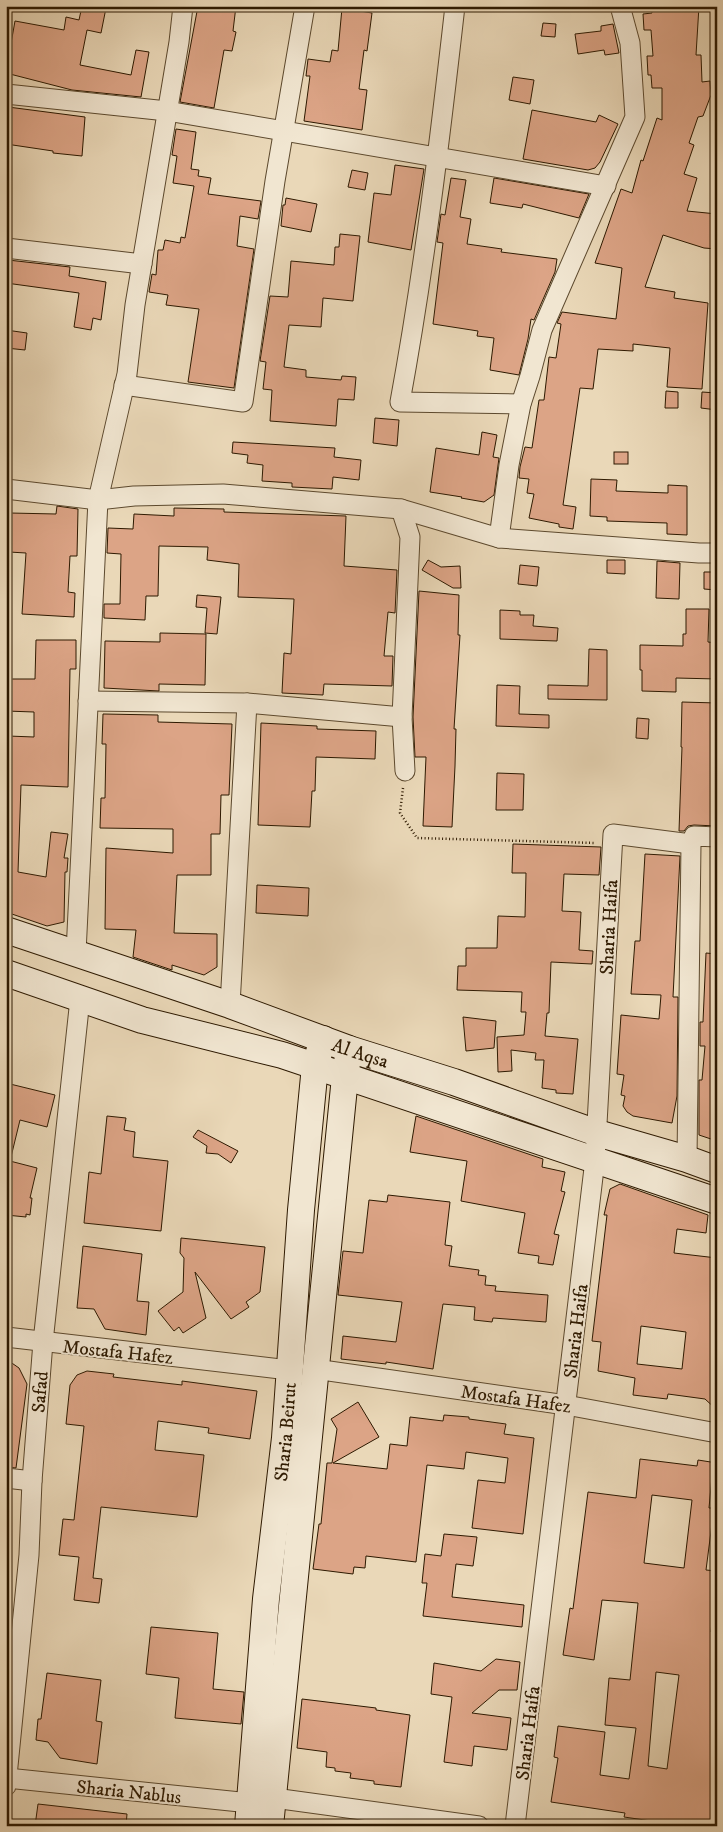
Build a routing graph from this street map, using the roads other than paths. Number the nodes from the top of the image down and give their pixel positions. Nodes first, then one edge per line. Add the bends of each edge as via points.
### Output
1 (183, 6) edge
2 (305, 6) edge
3 (455, 6) edge
4 (620, 6) edge
5 (6, 94) edge
6 (167, 111) junction
7 (284, 130) junction
8 (437, 158) junction
9 (606, 186) junction
10 (6, 248) edge
11 (142, 264) junction
12 (124, 385) junction
13 (521, 404) junction
14 (6, 489) edge
15 (98, 500) junction
16 (401, 509) junction
17 (500, 538) junction
18 (717, 553) edge
19 (88, 701) junction
20 (246, 703) junction
21 (402, 717) junction
22 (405, 771) road end
23 (717, 837) edge
24 (691, 844) junction
25 (6, 930) edge
26 (76, 954) junction
27 (6, 973) edge
28 (80, 999) junction
29 (230, 1005) junction
30 (323, 1039) junction
31 (349, 1048) junction
32 (315, 1066) junction
33 (345, 1077) junction
34 (597, 1133) junction
35 (687, 1159) junction
36 (595, 1160) junction
37 (717, 1170) edge
38 (717, 1201) edge
39 (6, 1337) edge
40 (43, 1342) junction
41 (315, 1369) junction
42 (289, 1370) junction
43 (566, 1405) junction
44 (717, 1433) edge
45 (6, 1478) edge
46 (32, 1481) junction
47 (15, 1601) edge
48 (9, 1739) edge
49 (7, 1782) edge
50 (257, 1809) edge
51 (270, 1826) edge
52 (479, 1826) edge
53 (516, 1826) edge

1 - 6 street
2 - 7 street
3 - 8 street
4 - 9 street via 630,43 635,117
5 - 6 street
6 - 7 street
6 - 11 street
7 - 8 street
7 - 12 street via 243,402
8 - 9 street
8 - 13 street via 415,320 400,402
9 - 13 street via 542,330
10 - 11 street
11 - 12 street
12 - 15 street
13 - 17 street
14 - 15 street
15 - 16 street via 223,494
15 - 19 street
16 - 17 street
16 - 21 street via 410,537
17 - 18 street
19 - 20 street
19 - 26 street
20 - 21 street
20 - 29 street
21 - 22 street
23 - 24 street via 694,836
24 - 34 street, Sharia Haifa via 612,839
24 - 35 street
25 - 26 main road, Al Aqsa
26 - 29 main road, Al Aqsa
27 - 28 main road, Al Aqsa
28 - 32 main road, Al Aqsa via 142,1020
28 - 40 street, Safad
29 - 30 main road, Al Aqsa
30 - 31 main road, Al Aqsa
30 - 32 main road, Sharia Beirut
31 - 33 main road, Sharia Beirut
31 - 34 main road, Al Aqsa
32 - 33 main road, Al Aqsa
32 - 42 main road, Sharia Beirut
33 - 36 main road, Al Aqsa
33 - 41 main road, Sharia Beirut
34 - 35 main road, Al Aqsa
34 - 36 street, Sharia Haifa
35 - 37 main road, Al Aqsa
36 - 38 main road, Al Aqsa
36 - 43 street, Sharia Haifa
39 - 40 street, Mostafa Hafez
40 - 42 street, Mostafa Hafez
40 - 46 street, Safad
41 - 43 street, Mostafa Hafez
41 - 50 main road, Sharia Beirut
42 - 50 main road, Sharia Beirut via 285,1438 266,1599
43 - 44 street, Mostafa Hafez
43 - 53 street, Sharia Haifa
45 - 46 street
46 - 47 street, Safad via 29,1555
47 - 48 street, Safad
48 - 49 street, Safad
49 - 50 street, Sharia Nablus
50 - 51 main road, Sharia Beirut
50 - 52 street, Sharia Nablus

